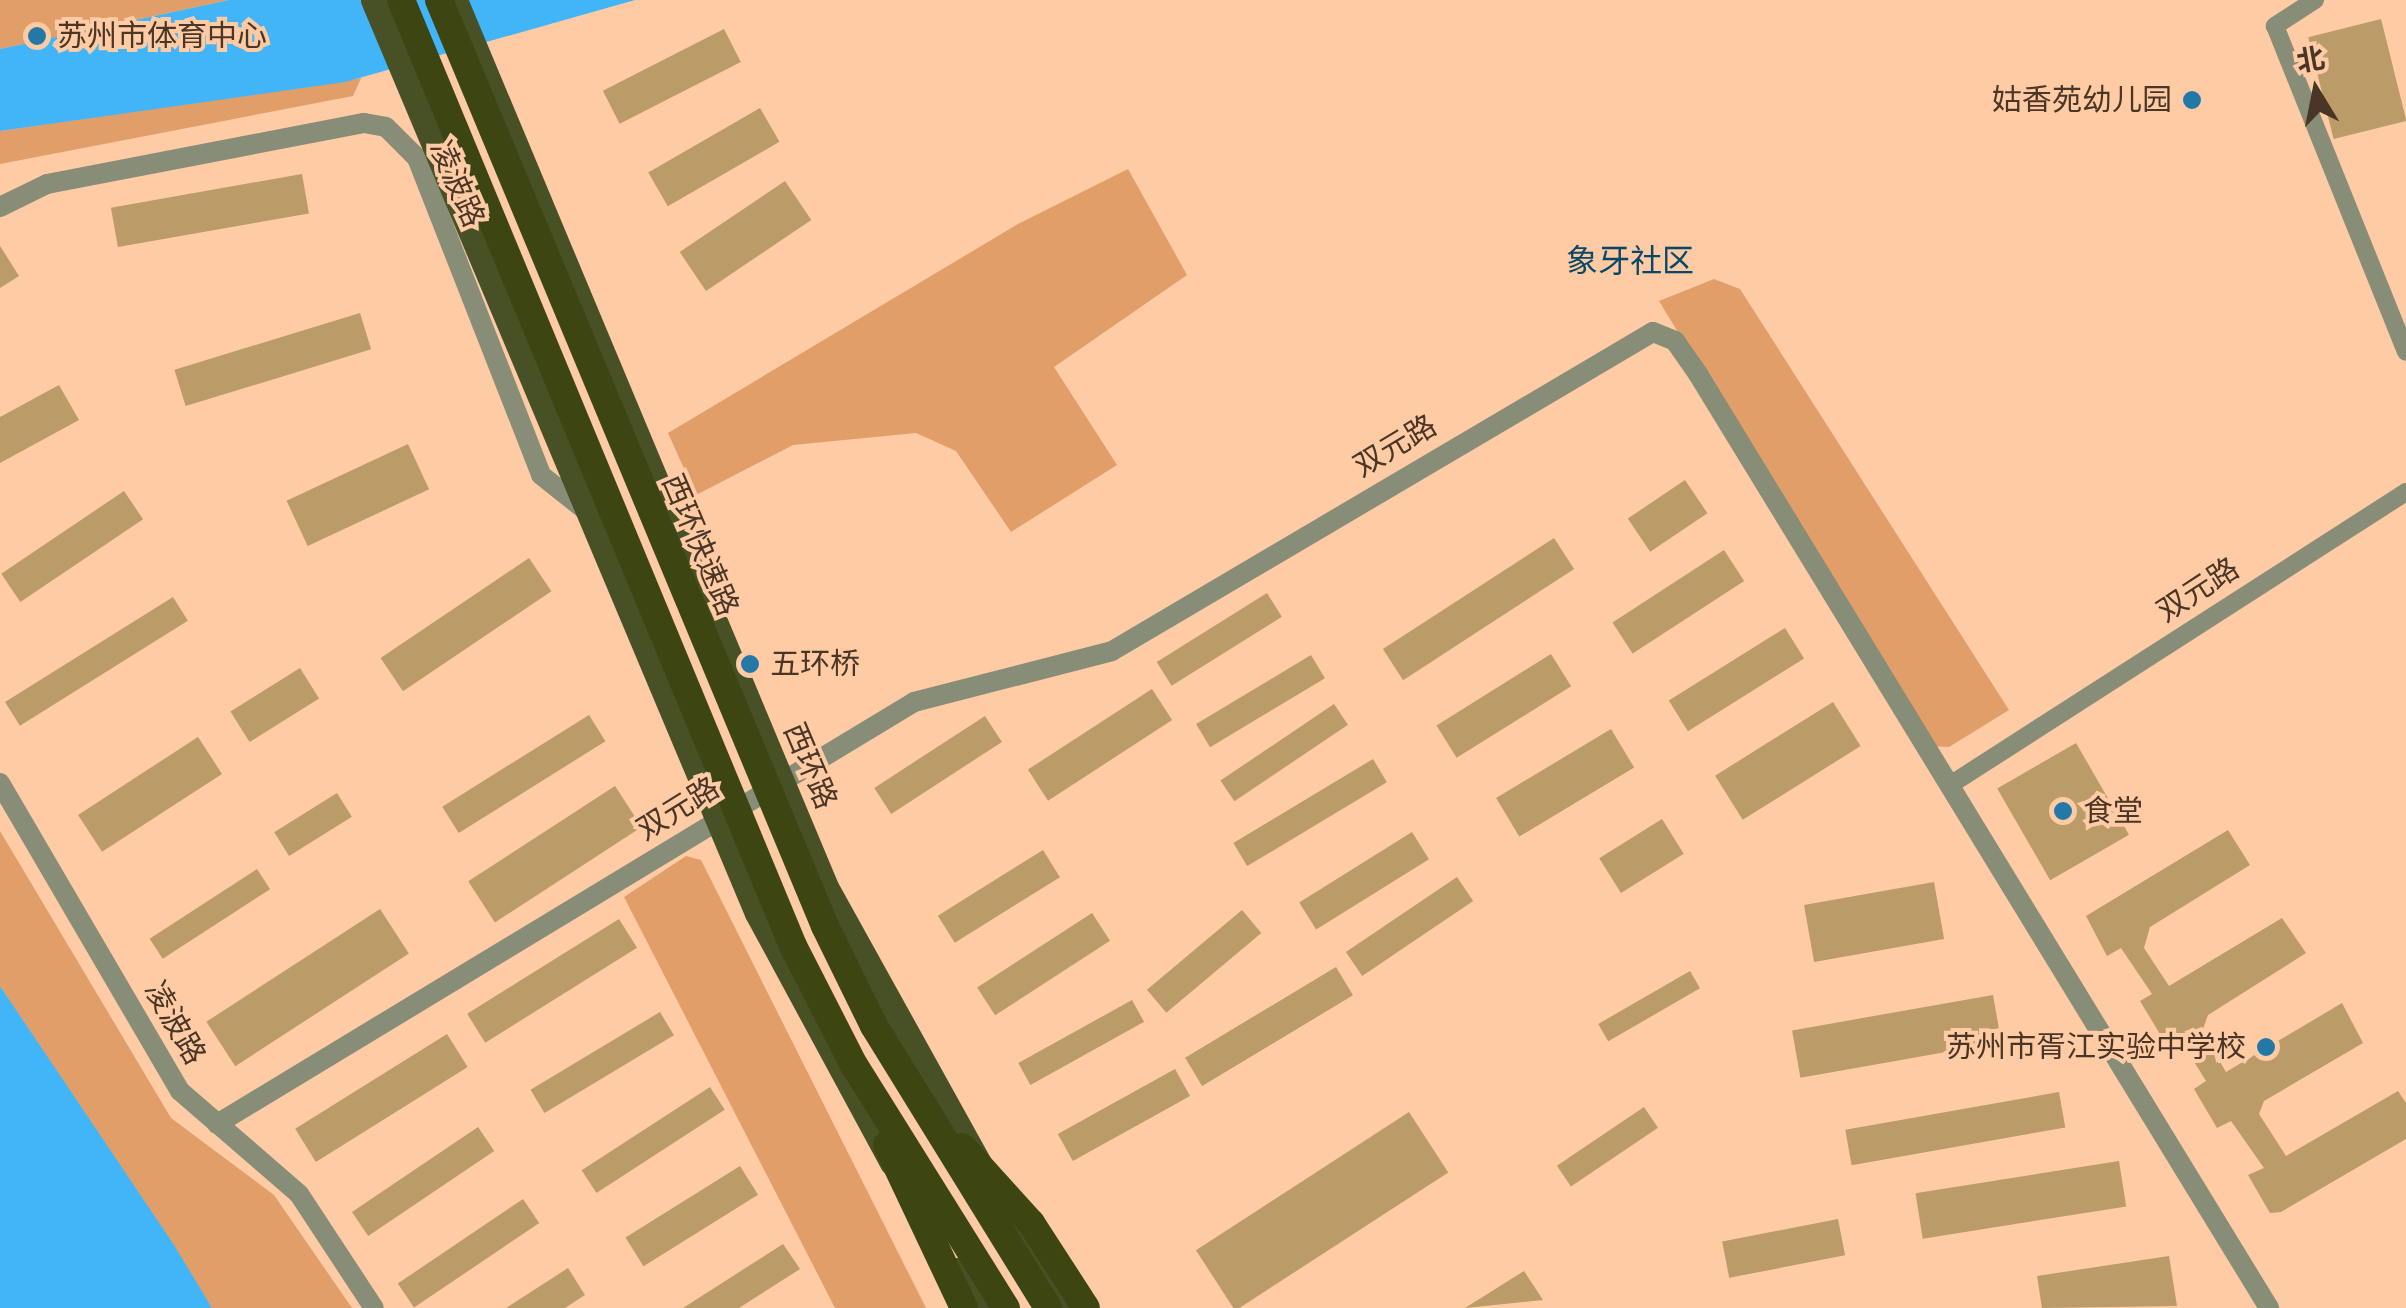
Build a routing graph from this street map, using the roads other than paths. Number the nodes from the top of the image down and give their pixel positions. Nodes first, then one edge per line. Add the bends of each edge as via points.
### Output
1 (373, 0) edge
2 (401, 0) edge
3 (439, 0) edge
4 (455, 0) edge
5 (2315, 0) edge
6 (0, 207) edge
7 (2406, 352) edge
8 (2406, 492) edge
9 (589, 513) junction
10 (780, 780) junction
11 (0, 783) edge
12 (1950, 785) junction
13 (718, 822) junction
14 (854, 1065) junction
15 (914, 1094) junction
16 (217, 1124) junction
17 (374, 1308) edge
18 (964, 1308) edge
19 (981, 1308) edge
20 (1006, 1308) edge
21 (1048, 1308) edge
22 (1068, 1308) edge
23 (1086, 1308) edge
24 (2269, 1308) edge

1 - 9 main road
2 - 14 highway, bridge via 762,876
3 - 15 highway, 西环快速路, bridge via 796,863
4 - 10 main road, 西环路
5 - 7 street via 2275,26
6 - 9 street, 凌波路 via 46,184 364,122 386,128 417,158 541,475
8 - 12 street, 双元路
9 - 13 main road
10 - 12 street, 双元路 via 914,702 1112,651 1653,332 1675,342 1698,374
10 - 13 street, 双元路
10 - 22 main road, 西环路 via 892,1018
11 - 16 street, 凌波路 via 180,1091
12 - 24 street
13 - 16 street, 双元路
13 - 19 main road via 828,1057
14 - 18 highway, bridge
14 - 20 highway, bridge
15 - 21 highway, 西环快速路, bridge
15 - 23 highway, bridge via 1031,1223
16 - 17 street, 凌波路 via 299,1194

